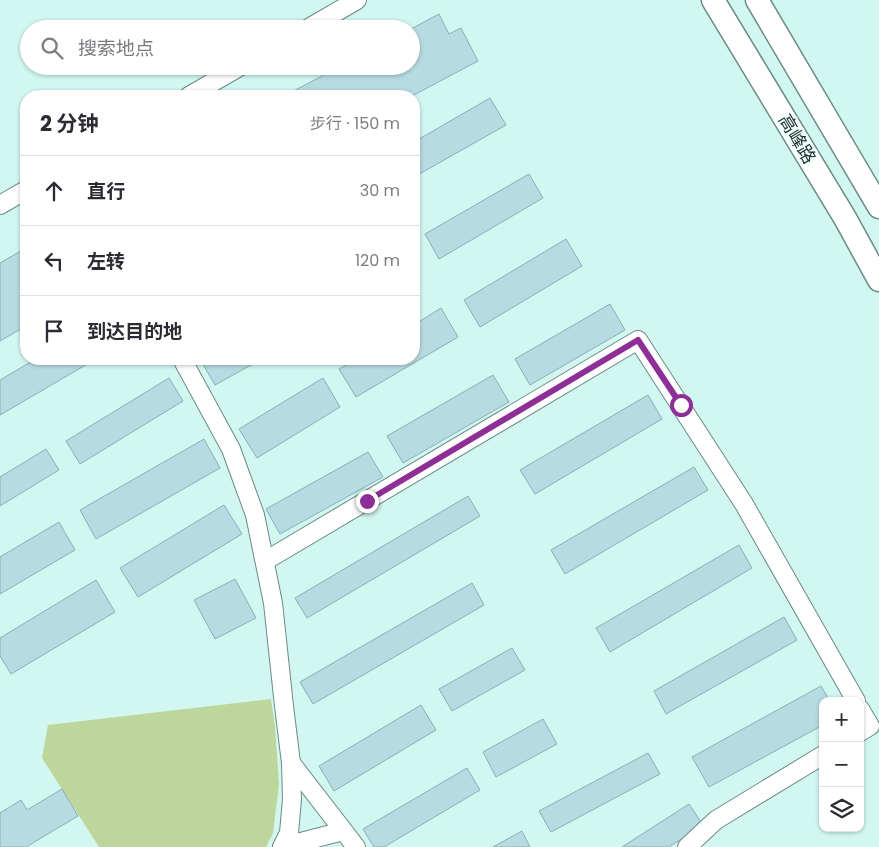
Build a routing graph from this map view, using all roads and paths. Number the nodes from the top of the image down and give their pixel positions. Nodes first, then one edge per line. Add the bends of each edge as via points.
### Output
1 (357, 0) edge
2 (713, 0) edge
3 (757, 0) edge
4 (323, 20) edge
5 (225, 75) edge
6 (199, 90) edge
7 (20, 193) edge
8 (1, 203) edge
9 (879, 207) edge
10 (879, 280) edge
11 (185, 365) edge
12 (265, 561) junction
13 (854, 697) edge
14 (864, 716) edge
15 (864, 730) edge
16 (819, 757) edge
17 (291, 763) junction
18 (343, 831) junction
19 (282, 847) edge
20 (356, 847) edge
21 (687, 847) edge

1 - 4 street
2 - 10 main road, 高峰路
3 - 9 main road, 高峰路
5 - 6 street
7 - 8 street
11 - 12 street via 231,449 255,515
12 - 13 street via 638,340 744,504
12 - 17 street via 273,603
14 - 15 street via 870,726
16 - 21 street via 716,820
17 - 18 street
17 - 19 street via 289,834
18 - 19 street
18 - 20 street

